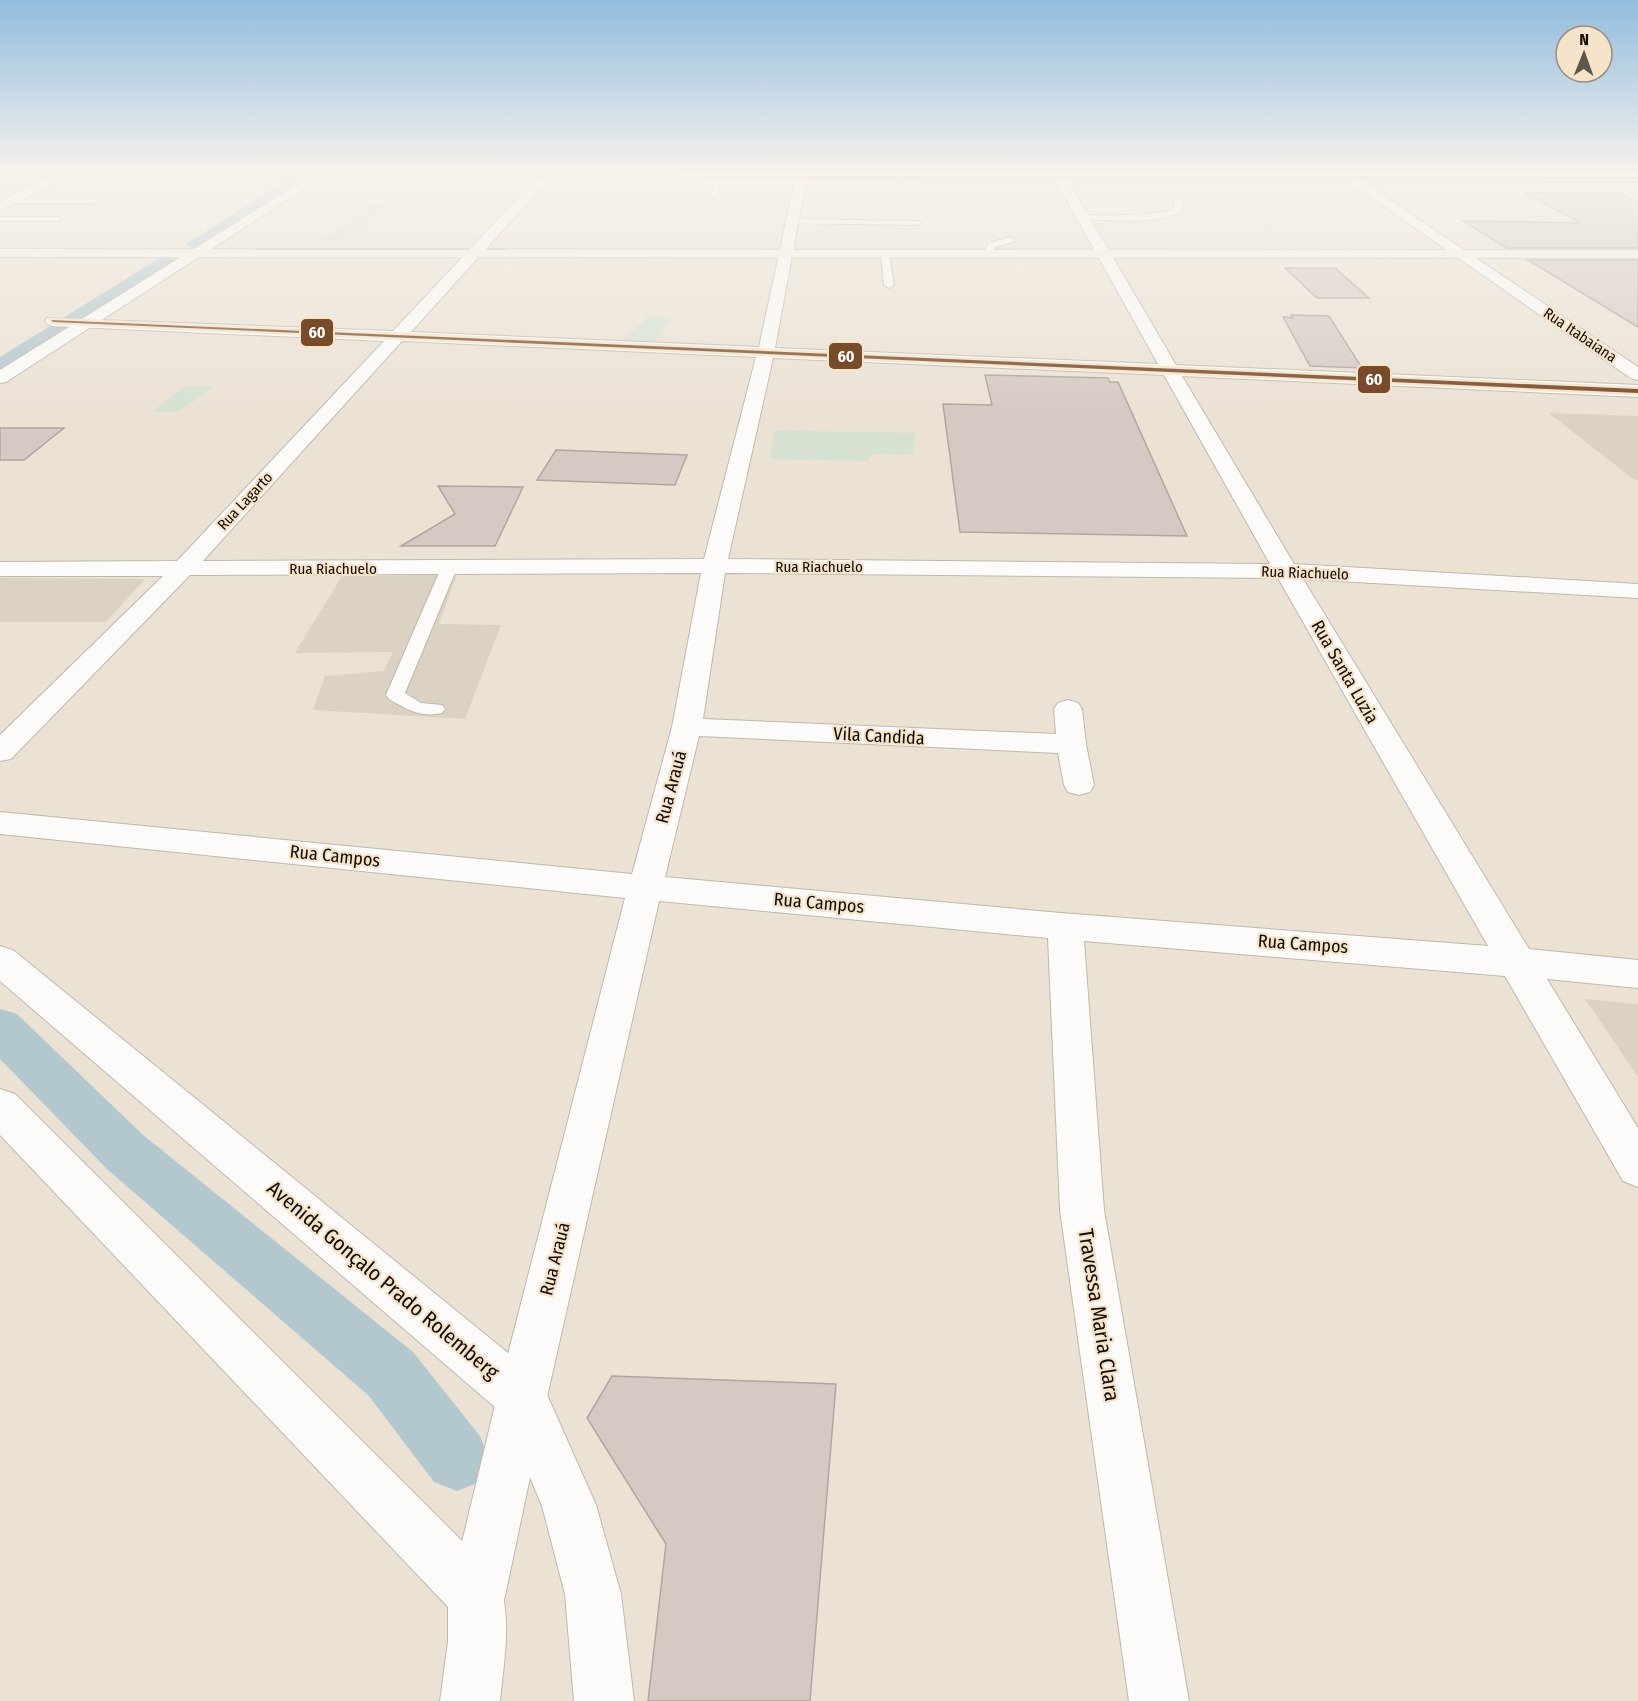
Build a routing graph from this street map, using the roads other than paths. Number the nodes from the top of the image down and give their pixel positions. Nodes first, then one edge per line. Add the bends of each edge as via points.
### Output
1 (161, 253) edge
2 (193, 253) edge
3 (475, 253) edge
4 (746, 253) edge
5 (784, 254) junction
6 (885, 254) junction
7 (988, 254) joint
8 (1102, 254) junction
9 (1462, 254) junction
10 (1638, 254) edge
11 (140, 266) dead end
12 (890, 285) dead end
13 (71, 319) junction
14 (35, 331) dead end
15 (397, 336) junction
16 (766, 353) junction
17 (1171, 371) junction
18 (1638, 375) edge
19 (0, 378) edge
20 (1638, 392) edge
21 (714, 566) junction
22 (449, 568) junction
23 (0, 569) edge
24 (182, 570) junction
25 (1286, 571) junction
26 (1638, 591) edge
27 (436, 709) dead end
28 (1068, 709) dead end
29 (687, 727) junction
30 (1071, 744) junction
31 (0, 752) edge
32 (1079, 785) dead end
33 (0, 823) edge
34 (645, 887) junction
35 (1065, 926) junction
36 (0, 960) edge
37 (1514, 961) junction
38 (1638, 974) edge
39 (0, 1107) edge
40 (1638, 1167) edge
41 (522, 1397) junction
42 (477, 1596) junction
43 (470, 1701) edge
44 (604, 1701) edge
45 (1159, 1701) edge

1 - 11 street
2 - 13 street
3 - 15 street, Rua Lagarto
4 - 5 main road
5 - 6 main road
5 - 16 street, Rua Arauá
6 - 7 main road
6 - 12 lane
7 - 8 main road
8 - 9 main road
8 - 17 street, Rua Santa Luzia
9 - 10 main road
9 - 18 street, Rua Itabaiana
13 - 14 street
13 - 15 street
13 - 19 street
15 - 16 street
15 - 24 street, Rua Lagarto
16 - 17 street
16 - 21 street, Rua Arauá
17 - 20 street
17 - 25 street, Rua Santa Luzia
21 - 22 street, Rua Riachuelo
21 - 25 street, Rua Riachuelo
21 - 29 street, Rua Arauá
22 - 24 street, Rua Riachuelo
22 - 27 lane via 395,695 417,708
23 - 24 street, Rua Riachuelo
24 - 31 street, Rua Lagarto
25 - 26 street, Rua Riachuelo
25 - 37 street, Rua Santa Luzia
28 - 30 street
29 - 30 street, Vila Candida
29 - 34 street, Rua Arauá
30 - 32 street
33 - 34 street, Rua Campos
34 - 35 street, Rua Campos
34 - 41 street, Rua Arauá
35 - 37 street, Rua Campos
35 - 45 street, Travessa Maria Clara via 1082,1210
36 - 41 street, Avenida Gonçalo Prado Rolemberg
37 - 38 street, Rua Campos
37 - 40 street, Rua Santa Luzia
39 - 42 street
41 - 42 street, Rua Arauá
41 - 44 street, Avenida Gonçalo Prado Rolemberg via 569,1505 593,1593
42 - 43 street

